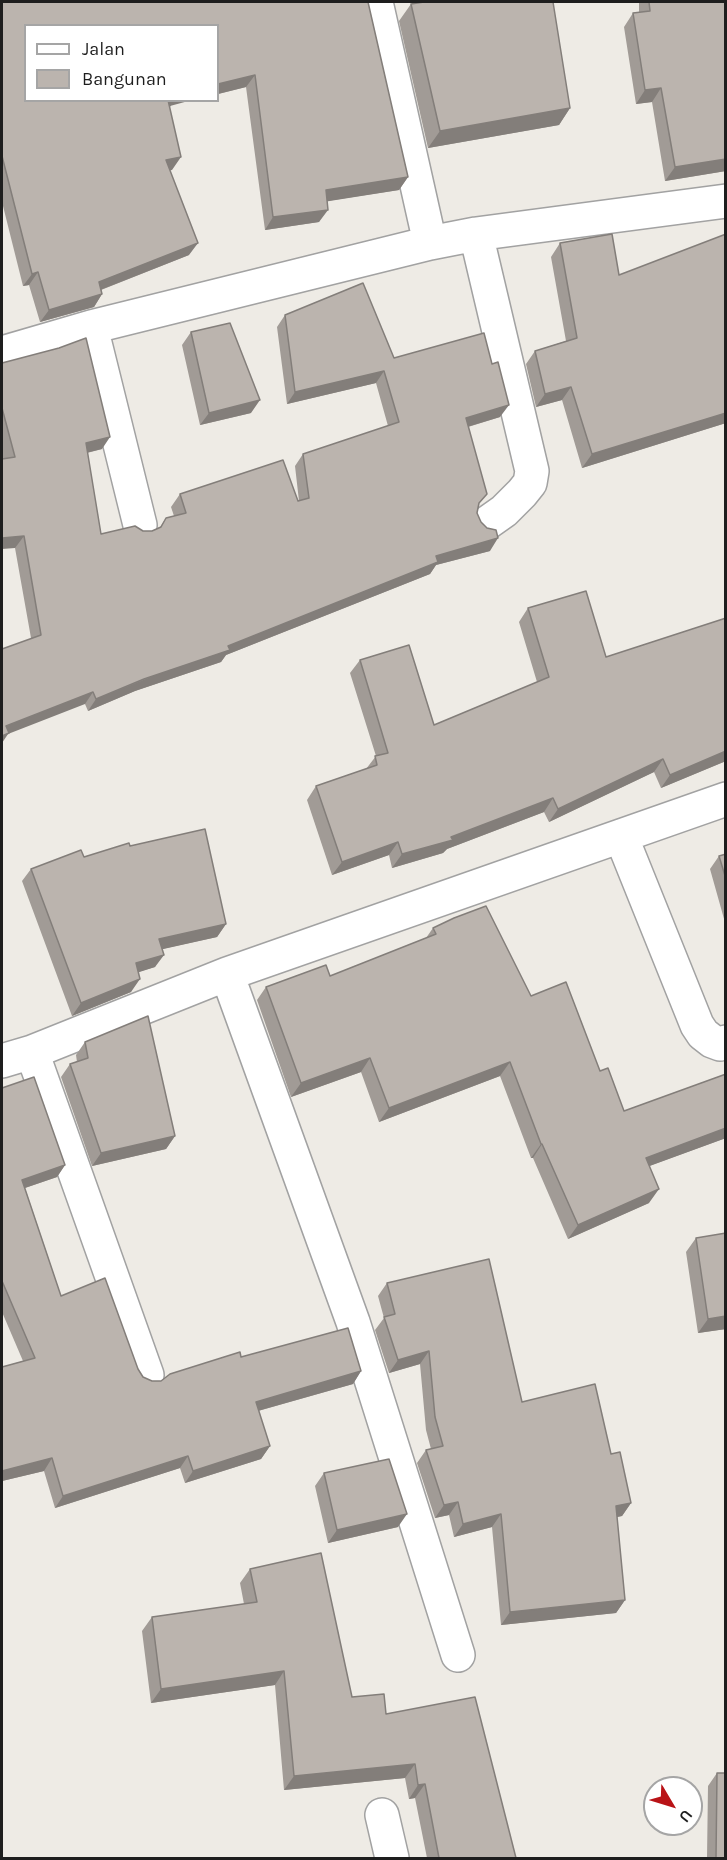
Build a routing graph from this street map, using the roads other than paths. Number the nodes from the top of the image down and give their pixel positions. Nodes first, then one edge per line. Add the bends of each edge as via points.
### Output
1 (376, 2) edge
2 (726, 201) edge
3 (476, 234) junction
4 (430, 243) junction
5 (91, 327) junction
6 (2, 353) edge
7 (487, 523) dead end
8 (140, 525) dead end
9 (726, 799) edge
10 (621, 836) junction
11 (227, 974) junction
12 (726, 1042) edge
13 (32, 1052) junction
14 (2, 1061) edge
15 (147, 1375) dead end
16 (458, 1655) dead end
17 (382, 1815) dead end
18 (392, 1858) edge

1 - 4 street
2 - 3 street
3 - 4 street
3 - 7 street via 532,471 530,483 522,493
4 - 5 street
5 - 6 street
5 - 8 street
9 - 10 street
10 - 11 street
10 - 12 street via 697,1024 712,1041
11 - 13 street
11 - 16 street via 353,1322
13 - 14 street
13 - 15 street
17 - 18 street

